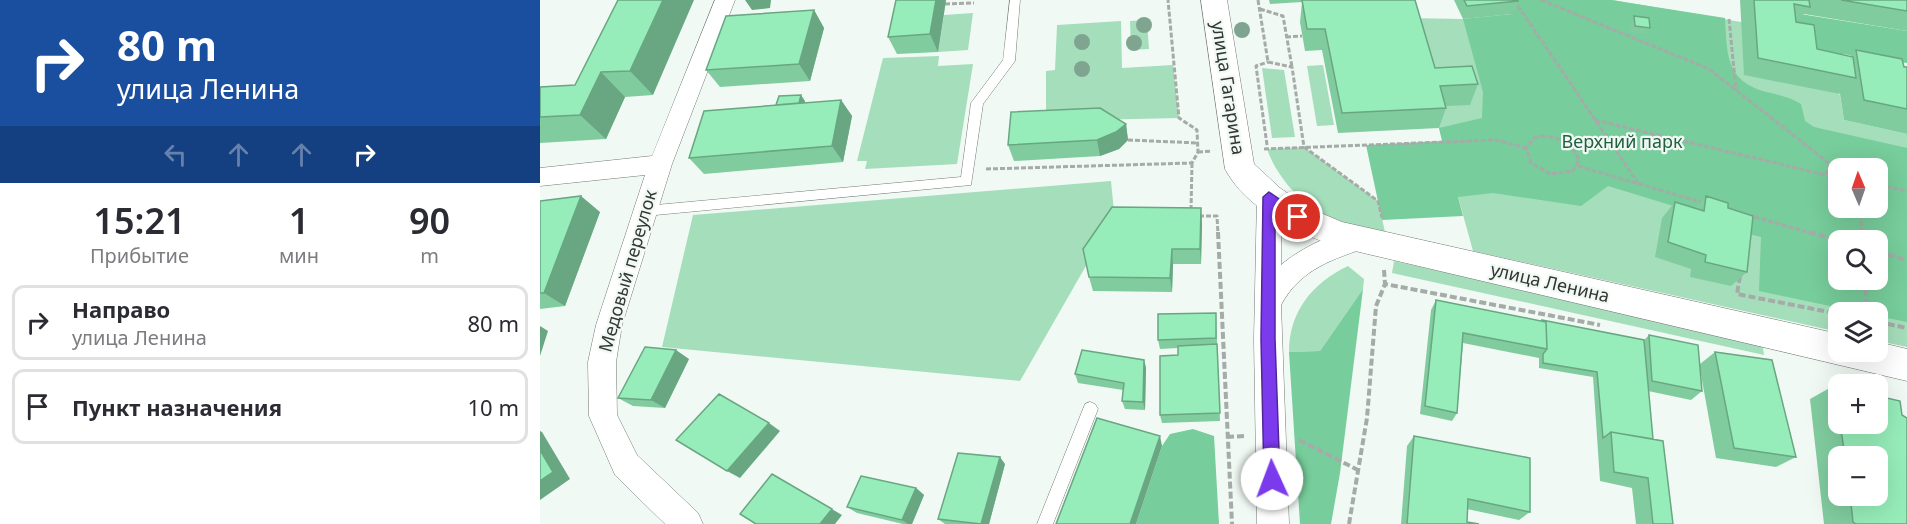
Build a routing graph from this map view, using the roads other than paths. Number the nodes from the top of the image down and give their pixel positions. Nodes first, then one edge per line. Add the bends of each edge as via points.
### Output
1 (725, 0) edge
2 (1015, 0) edge
3 (1214, 0) edge
4 (660, 164) junction
5 (540, 177) edge
6 (1269, 197) junction
7 (645, 211) junction
8 (1362, 239) junction
9 (1268, 306) junction
10 (1828, 347) edge
11 (1888, 361) edge
12 (1907, 365) edge
13 (1090, 409) dead end
14 (687, 524) edge
15 (1045, 524) edge
16 (1273, 524) edge

1 - 4 street, Медовый переулок
2 - 7 lane via 1010,61 977,103 967,181
3 - 6 street, улица Гагарина via 1240,169
4 - 5 street
4 - 7 street, Медовый переулок
6 - 8 street, улица Ленина via 1298,217
6 - 9 street
7 - 14 street, Медовый переулок via 609,326 602,362 603,416 626,465
8 - 9 street via 1328,248 1300,265 1277,286
8 - 10 street, улица Ленина
9 - 16 street
11 - 12 street
13 - 15 lane

